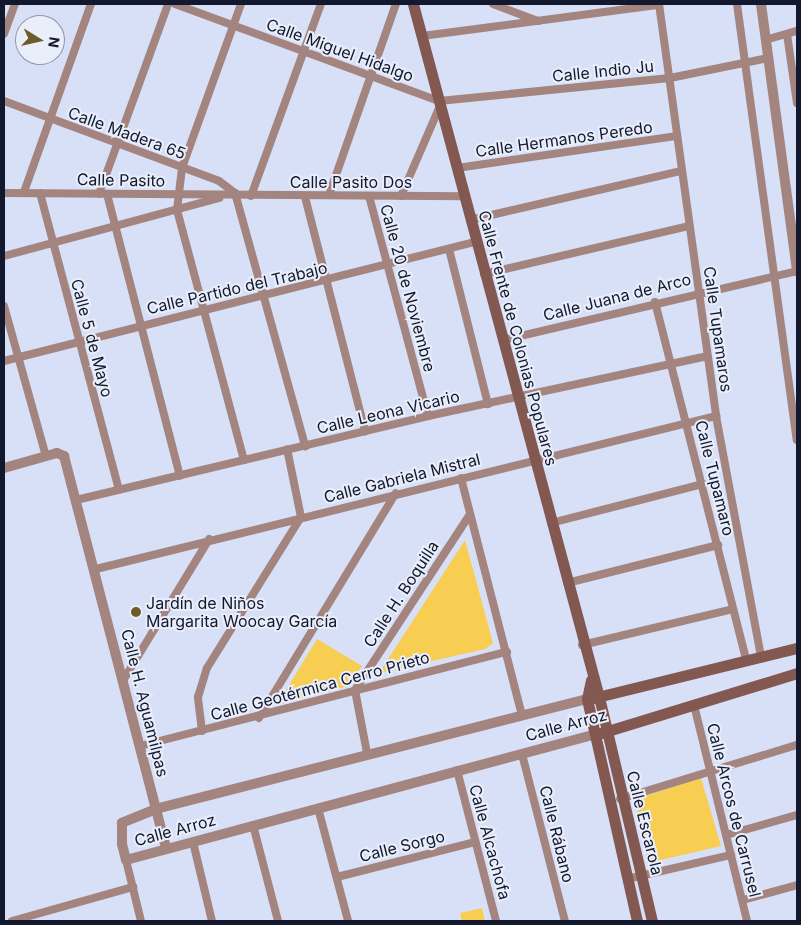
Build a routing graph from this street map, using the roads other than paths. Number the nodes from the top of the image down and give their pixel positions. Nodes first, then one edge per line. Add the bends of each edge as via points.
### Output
1 (14, 4) edge
2 (91, 4) edge
3 (168, 4) edge
4 (175, 4) edge
5 (241, 4) edge
6 (320, 4) edge
7 (396, 4) edge
8 (413, 4) edge
9 (493, 4) edge
10 (659, 4) edge
11 (737, 4) edge
12 (760, 4) edge
13 (538, 21) junction
14 (234, 27) junction
15 (797, 31) edge
16 (4, 34) edge
17 (788, 34) junction
18 (422, 36) junction
19 (766, 40) junction
20 (303, 51) junction
21 (768, 58) junction
22 (744, 63) junction
23 (368, 75) junction
24 (670, 78) junction
25 (4, 101) edge
26 (797, 101) edge
27 (440, 103) junction
28 (48, 118) junction
29 (676, 136) junction
30 (116, 145) junction
31 (182, 168) junction
32 (457, 168) junction
33 (681, 171) junction
34 (24, 192) junction
35 (4, 193) edge
36 (40, 193) junction
37 (103, 194) junction
38 (178, 195) junction
39 (228, 195) junction
40 (238, 196) junction
41 (251, 196) junction
42 (329, 196) junction
43 (369, 196) junction
44 (401, 196) junction
45 (464, 196) junction
46 (305, 197) junction
47 (177, 210) junction
48 (470, 220) junction
49 (689, 226) junction
50 (116, 227) junction
51 (476, 242) junction
52 (52, 244) junction
53 (448, 249) junction
54 (4, 256) edge
55 (386, 266) junction
56 (797, 271) edge
57 (484, 274) junction
58 (776, 275) junction
59 (326, 281) junction
60 (698, 290) junction
61 (264, 296) junction
62 (656, 302) junction
63 (4, 306) edge
64 (202, 309) junction
65 (142, 324) junction
66 (503, 340) junction
67 (79, 341) junction
68 (707, 356) junction
69 (18, 357) junction
70 (4, 361) edge
71 (672, 363) junction
72 (517, 398) junction
73 (488, 404) junction
74 (428, 416) junction
75 (716, 416) junction
76 (688, 423) junction
77 (365, 431) junction
78 (797, 440) edge
79 (305, 446) junction
80 (286, 449) junction
81 (46, 456) junction
82 (244, 460) junction
83 (535, 460) junction
84 (4, 468) edge
85 (180, 476) junction
86 (461, 478) junction
87 (703, 484) junction
88 (119, 490) junction
89 (396, 493) junction
90 (76, 500) junction
91 (470, 514) junction
92 (301, 517) junction
93 (551, 523) junction
94 (209, 538) junction
95 (718, 545) junction
96 (96, 569) junction
97 (567, 584) junction
98 (733, 609) junction
99 (582, 645) junction
100 (797, 648) edge
101 (507, 652) junction
102 (761, 657) junction
103 (746, 660) junction
104 (797, 673) edge
105 (124, 678) junction
106 (591, 680) junction
107 (355, 690) junction
108 (599, 697) junction
109 (587, 699) junction
110 (694, 705) junction
111 (522, 715) junction
112 (259, 718) junction
113 (202, 731) junction
114 (607, 732) junction
115 (594, 735) junction
116 (797, 745) edge
117 (140, 746) junction
118 (367, 753) junction
119 (522, 754) junction
120 (457, 770) junction
121 (710, 771) junction
122 (623, 798) junction
123 (608, 803) junction
124 (318, 808) junction
125 (156, 809) junction
126 (797, 815) edge
127 (253, 825) junction
128 (726, 835) junction
129 (193, 842) junction
130 (475, 842) junction
131 (166, 848) junction
132 (731, 855) junction
133 (126, 860) junction
134 (641, 875) junction
135 (337, 877) junction
136 (627, 879) junction
137 (797, 885) edge
138 (133, 887) junction
139 (743, 900) junction
140 (12, 921) edge
141 (141, 921) edge
142 (212, 921) edge
143 (278, 921) edge
144 (348, 921) edge
145 (496, 921) edge
146 (565, 921) edge
147 (637, 921) edge
148 (652, 921) edge
149 (745, 921) edge

1 - 16 street
2 - 28 street
3 - 30 street
4 - 14 street, Calle Miguel Hidalgo
5 - 14 street
6 - 20 street
7 - 23 street
8 - 18 main road, Calle Frente de Colonias Populares
9 - 13 street
10 - 13 street
10 - 24 street, Calle Tupamaros
11 - 22 street
12 - 19 street
13 - 18 street via 496,29
14 - 20 street, Calle Miguel Hidalgo
14 - 31 street
15 - 17 street
17 - 19 street
17 - 26 street
18 - 27 main road, Calle Frente de Colonias Populares
19 - 21 street
20 - 23 street, Calle Miguel Hidalgo
20 - 41 street
21 - 22 street, Calle Indio Ju
21 - 56 street
22 - 24 street, Calle Indio Ju
22 - 58 street
23 - 27 street, Calle Miguel Hidalgo
23 - 42 street
24 - 27 street, Calle Indio Ju
24 - 29 street, Calle Tupamaros
25 - 28 street, Calle Madera 65
27 - 32 main road, Calle Frente de Colonias Populares
27 - 44 street
28 - 30 street, Calle Madera 65
28 - 34 street
29 - 32 street, Calle Hermanos Peredo
29 - 33 street, Calle Tupamaros
30 - 31 street, Calle Madera 65
30 - 37 street
31 - 38 street
31 - 40 street, Calle Madera 65 via 219,181
32 - 45 main road, Calle Frente de Colonias Populares
33 - 48 street
33 - 49 street, Calle Tupamaros
34 - 35 street, Calle Pasito
34 - 36 street, Calle Pasito
36 - 37 street, Calle Pasito
36 - 52 street, Calle 5 de Mayo
37 - 38 street, Calle Pasito
37 - 50 street
38 - 39 street, Calle Pasito
38 - 47 street
39 - 40 street, Calle Pasito
39 - 47 street
40 - 41 street, Calle Pasito Dos
40 - 61 street
41 - 46 street, Calle Pasito Dos
42 - 43 street, Calle Pasito Dos
42 - 46 street, Calle Pasito Dos
43 - 44 street, Calle Pasito Dos
43 - 55 street, Calle 20 de Noviembre
44 - 45 street, Calle Pasito Dos
45 - 48 main road, Calle Frente de Colonias Populares
46 - 59 street
47 - 50 street
47 - 64 street
48 - 51 main road, Calle Frente de Colonias Populares
49 - 57 street
49 - 60 street, Calle Tupamaros
50 - 52 street
50 - 65 street
51 - 53 street, Calle Partido del Trabajo
51 - 57 main road, Calle Frente de Colonias Populares
52 - 54 street
52 - 67 street, Calle 5 de Mayo
53 - 55 street, Calle Partido del Trabajo
53 - 73 street
55 - 59 street, Calle Partido del Trabajo
55 - 74 street, Calle 20 de Noviembre
56 - 58 street, Calle Juana de Arco
57 - 66 main road, Calle Frente de Colonias Populares
58 - 60 street, Calle Juana de Arco
58 - 78 street
59 - 61 street, Calle Partido del Trabajo
59 - 77 street
60 - 62 street, Calle Juana de Arco
60 - 68 street, Calle Tupamaros
61 - 64 street, Calle Partido del Trabajo
61 - 79 street
62 - 66 street, Calle Juana de Arco
62 - 71 street, Calle Tupamaro
63 - 69 street
64 - 65 street, Calle Partido del Trabajo
64 - 82 street
65 - 67 street, Calle Partido del Trabajo
65 - 85 street
66 - 72 main road, Calle Frente de Colonias Populares
67 - 69 street, Calle Partido del Trabajo
67 - 88 street, Calle 5 de Mayo
68 - 71 street, Calle Leona Vicario
68 - 75 street, Calle Tupamaros
69 - 70 street, Calle Partido del Trabajo
69 - 81 street
71 - 72 street, Calle Leona Vicario
71 - 76 street, Calle Tupamaro
72 - 73 street, Calle Leona Vicario
72 - 83 main road, Calle Frente de Colonias Populares
73 - 74 street, Calle Leona Vicario
74 - 77 street, Calle Leona Vicario
75 - 76 street, Calle Gabriela Mistral
75 - 102 street, Calle Tupamaros
76 - 83 street, Calle Gabriela Mistral
76 - 87 street, Calle Tupamaro
77 - 79 street, Calle Leona Vicario
79 - 80 street, Calle Leona Vicario
80 - 82 street, Calle Leona Vicario
80 - 92 street
81 - 84 street
81 - 90 street, Calle H. Aguamilpas via 57,453 64,456
82 - 85 street, Calle Leona Vicario
83 - 86 street, Calle Gabriela Mistral
83 - 93 main road, Calle Frente de Colonias Populares
85 - 88 street, Calle Leona Vicario
86 - 89 street, Calle Gabriela Mistral
86 - 91 street
87 - 93 street
87 - 95 street, Calle Tupamaro
88 - 90 street, Calle Leona Vicario
89 - 92 street, Calle Gabriela Mistral
89 - 112 street
90 - 96 street, Calle H. Aguamilpas
91 - 101 street
91 - 107 street, Calle H. Boquilla
92 - 94 street, Calle Gabriela Mistral
92 - 113 street via 207,668 198,697
93 - 97 main road, Calle Frente de Colonias Populares
94 - 96 street, Calle Gabriela Mistral
94 - 105 street
95 - 97 street
95 - 98 street, Calle Tupamaro
96 - 105 street, Calle H. Aguamilpas
97 - 99 main road, Calle Frente de Colonias Populares
98 - 99 street
98 - 103 street, Calle Tupamaro
99 - 106 main road, Calle Frente de Colonias Populares
100 - 102 main road, Calle Arroz
101 - 107 street, Calle Geotérmica Cerro Prieto
101 - 111 street
102 - 103 main road, Calle Arroz
103 - 108 main road, Calle Arroz
104 - 110 main road, Calle Arroz
105 - 117 street, Calle H. Aguamilpas
106 - 108 main road, Calle Frente de Colonias Populares
106 - 109 main road, Calle Frente de Colonias Populares
107 - 112 street, Calle Geotérmica Cerro Prieto
107 - 118 street
108 - 109 main road, Calle Arroz
108 - 114 main road, Calle Frente de Colonias Populares
109 - 111 street, Calle Arroz
109 - 115 main road, Calle Frente de Colonias Populares
110 - 114 main road, Calle Arroz
110 - 121 street, Calle Arcos de Carrusel
111 - 118 street, Calle Arroz
112 - 113 street, Calle Geotérmica Cerro Prieto
113 - 117 street, Calle Geotérmica Cerro Prieto
114 - 115 main road, Calle Arroz
114 - 122 main road, Calle Escarola
115 - 119 street, Calle Arroz
115 - 123 main road, Calle Escarola
116 - 121 street
117 - 125 street, Calle H. Aguamilpas
118 - 125 street, Calle Arroz
119 - 120 street, Calle Arroz
119 - 146 street, Calle Rábano
120 - 124 street, Calle Arroz
120 - 130 street, Calle Alcachofa
121 - 122 street
121 - 128 street, Calle Arcos de Carrusel
122 - 123 street
122 - 134 main road, Calle Escarola
123 - 136 main road, Calle Escarola
124 - 127 street, Calle Arroz
124 - 135 street
125 - 131 street, Calle H. Aguamilpas
125 - 133 street, Calle Arroz via 122,822
126 - 128 street
127 - 129 street, Calle Arroz
127 - 143 street
128 - 132 street, Calle Arcos de Carrusel
129 - 131 street, Calle Arroz
129 - 142 street
130 - 135 street, Calle Sorgo
130 - 145 street, Calle Alcachofa
131 - 133 street, Calle Arroz
132 - 134 street
132 - 139 street, Calle Arcos de Carrusel
133 - 138 street
134 - 136 street
134 - 148 main road, Calle Escarola
135 - 144 street
136 - 147 main road, Calle Escarola
137 - 139 street
138 - 140 street
138 - 141 street
139 - 149 street, Calle Arcos de Carrusel

